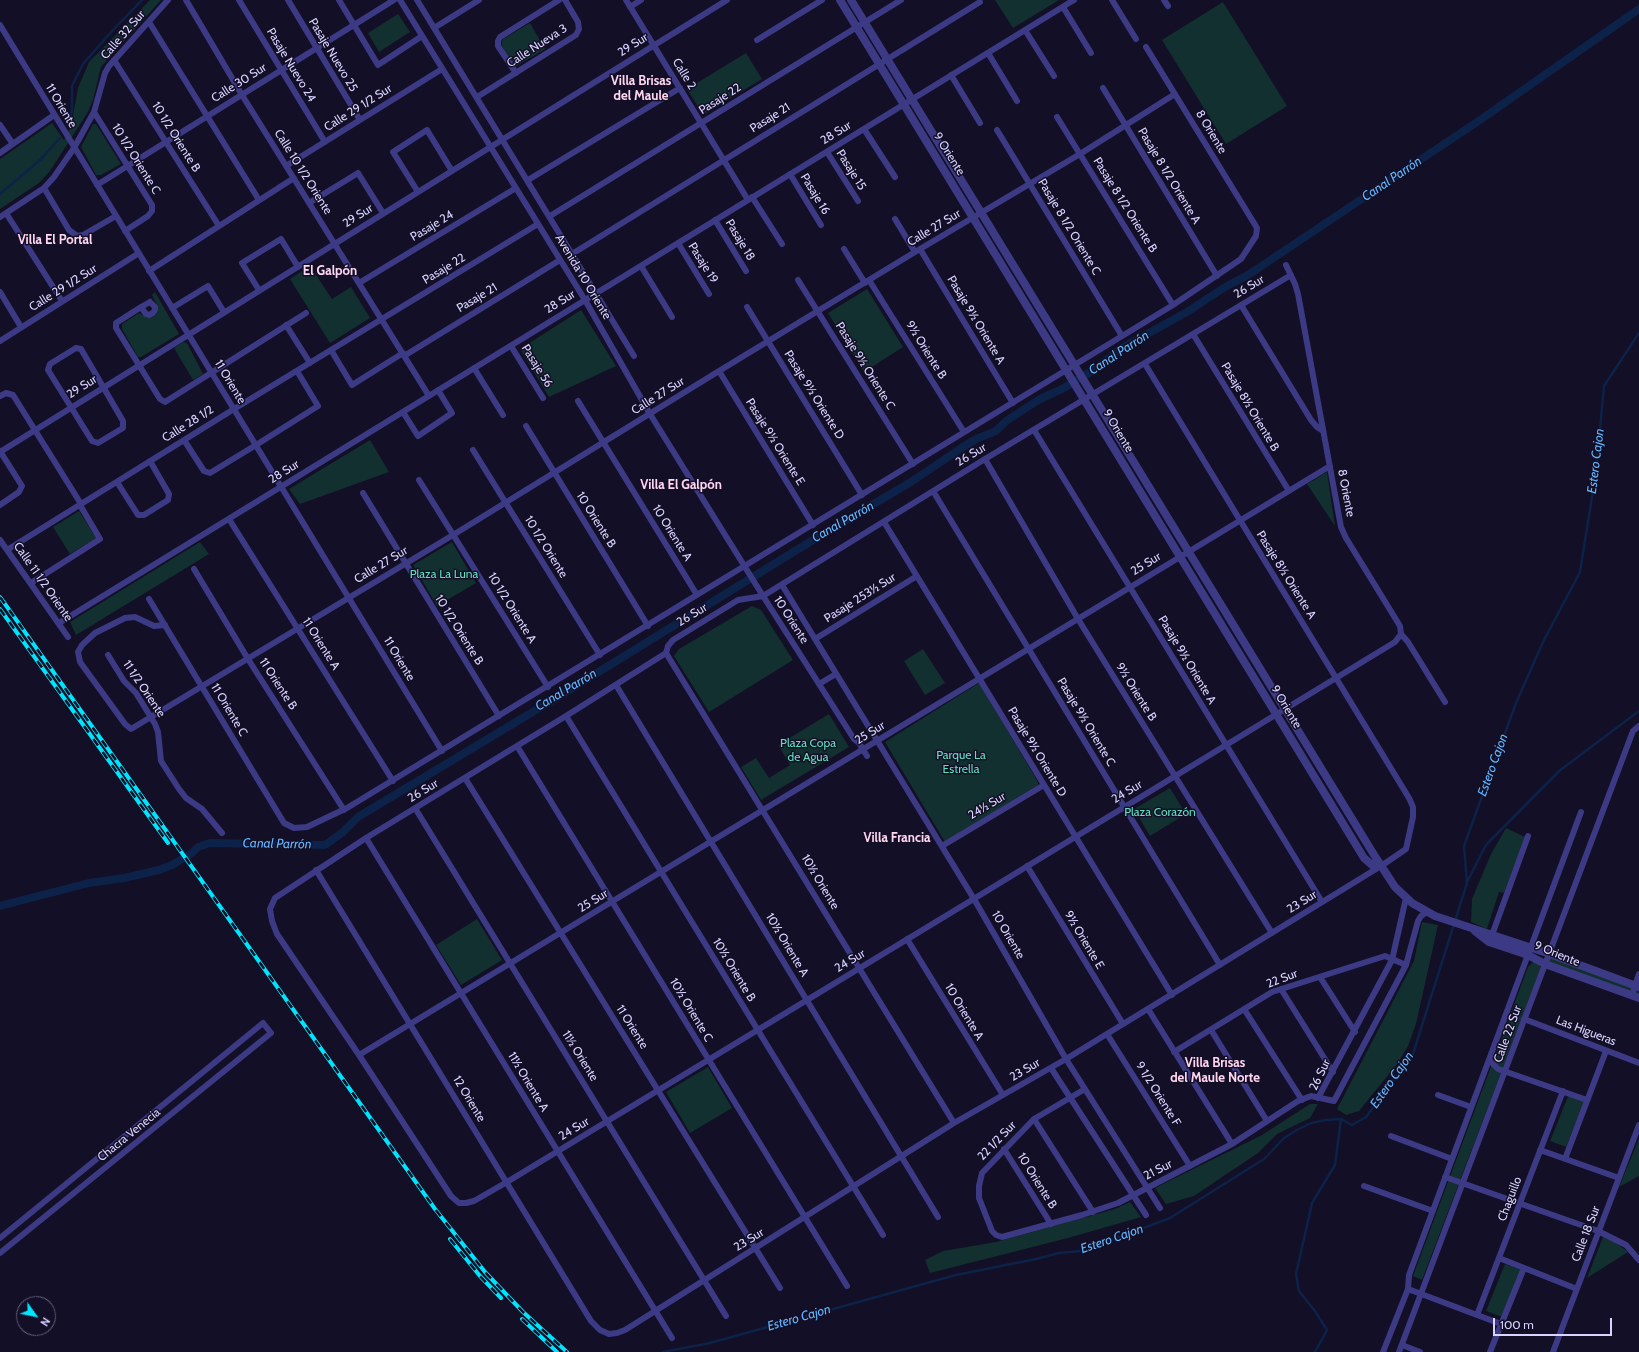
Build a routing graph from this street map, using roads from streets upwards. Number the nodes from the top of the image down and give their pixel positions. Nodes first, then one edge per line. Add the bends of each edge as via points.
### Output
1 (168, 0) edge
2 (186, 0) edge
3 (238, 0) edge
4 (288, 0) edge
5 (339, 0) edge
6 (394, 0) edge
7 (400, 0) edge
8 (417, 0) edge
9 (479, 0) edge
10 (559, 0) edge
11 (565, 0) edge
12 (626, 0) edge
13 (641, 0) edge
14 (727, 0) edge
15 (822, 0) edge
16 (840, 0) edge
17 (851, 0) edge
18 (901, 0) edge
19 (1074, 0) edge
20 (1112, 0) edge
21 (980, 2) dead end
22 (630, 6) junction
23 (1063, 7) junction
24 (148, 22) junction
25 (865, 22) junction
26 (0, 25) edge
27 (354, 25) junction
28 (856, 27) junction
29 (434, 28) junction
30 (1025, 30) junction
31 (422, 36) junction
32 (1136, 39) dead end
33 (757, 40) dead end
34 (654, 46) junction
35 (1146, 47) dead end
36 (316, 48) junction
37 (988, 53) junction
38 (1091, 53) dead end
39 (887, 59) junction
40 (114, 60) junction
41 (879, 64) junction
42 (442, 69) junction
43 (281, 70) junction
44 (516, 74) junction
45 (951, 75) junction
46 (1054, 76) dead end
47 (680, 88) junction
48 (1103, 88) dead end
49 (1175, 94) junction
50 (242, 95) junction
51 (477, 97) junction
52 (912, 99) junction
53 (1018, 101) dead end
54 (904, 104) junction
55 (94, 112) junction
56 (54, 115) junction
57 (207, 116) junction
58 (1057, 118) dead end
59 (360, 120) junction
60 (980, 123) dead end
61 (702, 124) junction
62 (0, 125) edge
63 (1126, 126) junction
64 (864, 129) junction
65 (997, 130) dead end
66 (502, 139) junction
67 (166, 142) junction
68 (325, 142) junction
69 (13, 144) junction
70 (490, 147) junction
71 (74, 148) junction
72 (826, 152) junction
73 (0, 153) edge
74 (1080, 154) junction
75 (724, 160) junction
76 (127, 166) junction
77 (286, 166) junction
78 (452, 171) junction
79 (790, 174) junction
80 (894, 177) dead end
81 (294, 178) junction
82 (528, 180) junction
83 (1030, 183) junction
84 (97, 185) junction
85 (44, 188) junction
86 (516, 188) junction
87 (418, 192) junction
88 (750, 199) junction
89 (259, 200) junction
90 (858, 201) dead end
91 (309, 203) junction
92 (981, 212) junction
93 (6, 213) junction
94 (383, 214) junction
95 (116, 216) junction
96 (550, 216) junction
97 (0, 217) edge
98 (973, 217) junction
99 (895, 219) dead end
100 (715, 220) junction
101 (538, 224) junction
102 (821, 225) dead end
103 (219, 226) junction
104 (1257, 228) joint
105 (125, 231) junction
106 (678, 243) junction
107 (335, 244) junction
108 (782, 244) dead end
109 (844, 249) dead end
110 (918, 250) junction
111 (138, 253) junction
112 (572, 254) junction
113 (560, 260) junction
114 (1286, 265) dead end
115 (641, 266) junction
116 (298, 267) junction
117 (149, 271) junction
118 (746, 271) dead end
119 (1291, 275) junction
120 (1217, 276) junction
121 (798, 280) dead end
122 (867, 282) junction
123 (359, 283) junction
124 (259, 290) junction
125 (0, 292) edge
126 (596, 293) junction
127 (709, 294) dead end
128 (585, 300) junction
129 (62, 301) junction
130 (1173, 305) junction
131 (1241, 305) junction
132 (141, 307) dead end
133 (748, 307) dead end
134 (172, 308) junction
135 (818, 311) junction
136 (224, 312) junction
137 (306, 313) dead end
138 (672, 317) dead end
139 (382, 319) junction
140 (286, 325) junction
141 (22, 327) junction
142 (1193, 334) junction
143 (188, 335) junction
144 (1122, 336) junction
145 (0, 341) edge
146 (768, 341) junction
147 (511, 346) junction
148 (331, 350) junction
149 (404, 354) junction
150 (634, 356) dead end
151 (310, 363) junction
152 (1144, 364) junction
153 (139, 366) junction
154 (1076, 367) junction
155 (474, 368) junction
156 (297, 371) junction
157 (719, 371) junction
158 (212, 372) junction
159 (1068, 372) junction
160 (103, 387) junction
161 (438, 390) junction
162 (1093, 394) junction
163 (0, 396) edge
164 (429, 396) junction
165 (543, 398) dead end
166 (1085, 399) junction
167 (578, 401) dead end
168 (1013, 403) junction
169 (71, 407) junction
170 (234, 409) junction
171 (403, 412) junction
172 (650, 414) junction
173 (503, 415) dead end
174 (526, 426) dead end
175 (35, 430) junction
176 (1034, 430) junction
177 (1323, 431) junction
178 (964, 432) junction
179 (184, 440) junction
180 (604, 444) junction
181 (256, 445) junction
182 (473, 450) dead end
183 (0, 451) edge
184 (985, 459) junction
185 (150, 461) junction
186 (913, 464) junction
187 (1330, 466) junction
188 (554, 474) junction
189 (418, 480) dead end
190 (117, 482) junction
191 (281, 486) junction
192 (933, 491) junction
193 (1289, 491) junction
194 (363, 493) dead end
195 (862, 495) junction
196 (506, 503) junction
197 (0, 504) edge
198 (80, 504) junction
199 (229, 519) junction
200 (1239, 521) junction
201 (884, 522) junction
202 (813, 525) junction
203 (453, 535) junction
204 (0, 540) edge
205 (7, 550) junction
206 (1188, 552) junction
207 (1180, 557) junction
208 (406, 564) junction
209 (745, 566) junction
210 (194, 569) dead end
211 (917, 576) junction
212 (30, 583) junction
213 (782, 585) junction
214 (1130, 587) junction
215 (698, 595) junction
216 (763, 596) junction
217 (348, 598) junction
218 (149, 599) dead end
219 (1078, 619) junction
220 (59, 623) junction
221 (165, 625) junction
222 (648, 626) junction
223 (298, 628) junction
224 (1401, 634) junction
225 (68, 637) dead end
226 (816, 640) junction
227 (1028, 649) junction
228 (666, 653) junction
229 (108, 655) dead end
230 (600, 655) junction
231 (248, 659) junction
232 (836, 674) junction
233 (1336, 678) junction
234 (980, 679) junction
235 (819, 684) junction
236 (616, 685) junction
237 (202, 687) junction
238 (548, 687) junction
239 (1445, 702) dead end
240 (1285, 709) junction
241 (1276, 714) junction
242 (151, 716) junction
243 (499, 716) junction
244 (566, 716) junction
245 (1639, 726) edge
246 (877, 741) junction
247 (1226, 745) junction
248 (517, 746) junction
249 (863, 750) junction
250 (442, 751) junction
251 (867, 756) dead end
252 (1175, 776) junction
253 (465, 778) junction
254 (393, 780) junction
255 (1044, 785) junction
256 (1409, 798) joint
257 (1124, 807) junction
258 (414, 808) junction
259 (344, 810) junction
260 (763, 811) junction
261 (1581, 812) dead end
262 (294, 828) joint
263 (222, 833) dead end
264 (1528, 836) dead end
265 (1076, 837) junction
266 (366, 838) junction
267 (712, 842) junction
268 (942, 846) junction
269 (1027, 866) junction
270 (1381, 866) junction
271 (316, 870) junction
272 (661, 872) junction
273 (1406, 898) junction
274 (974, 899) junction
275 (612, 902) junction
276 (1322, 902) junction
277 (1427, 912) junction
278 (1468, 926) junction
279 (561, 933) junction
280 (1272, 933) junction
281 (1492, 935) junction
282 (907, 939) junction
283 (1529, 952) junction
284 (1550, 954) junction
285 (1392, 960) junction
286 (510, 964) junction
287 (1546, 964) junction
288 (1220, 965) junction
289 (1406, 965) junction
290 (859, 968) junction
291 (1639, 974) edge
292 (1320, 977) junction
293 (1637, 986) edge
294 (1282, 989) junction
295 (462, 994) junction
296 (1172, 995) junction
297 (1635, 997) edge
298 (807, 1000) junction
299 (1148, 1009) junction
300 (1244, 1009) junction
301 (1524, 1020) junction
302 (1123, 1024) junction
303 (411, 1025) junction
304 (758, 1030) junction
305 (1210, 1030) junction
306 (1355, 1032) junction
307 (1107, 1034) junction
308 (1606, 1051) junction
309 (1174, 1052) junction
310 (359, 1055) junction
311 (1066, 1059) junction
312 (708, 1060) junction
313 (1490, 1061) junction
314 (1639, 1063) edge
315 (1051, 1068) junction
316 (1332, 1072) junction
317 (1506, 1072) junction
318 (1085, 1089) junction
319 (658, 1090) junction
320 (1563, 1091) junction
321 (1438, 1094) dead end
322 (1002, 1095) junction
323 (1070, 1097) junction
324 (172, 1098) junction
325 (1318, 1098) junction
326 (1302, 1100) junction
327 (1587, 1100) junction
328 (1471, 1107) junction
329 (180, 1108) junction
330 (1034, 1119) junction
331 (607, 1122) junction
332 (1267, 1122) junction
333 (954, 1123) junction
334 (1638, 1130) edge
335 (1391, 1136) dead end
336 (1232, 1144) junction
337 (1004, 1149) junction
338 (1540, 1150) junction
339 (558, 1151) junction
340 (901, 1156) junction
341 (1452, 1159) junction
342 (1565, 1159) junction
343 (1190, 1166) junction
344 (1446, 1177) junction
345 (1619, 1178) junction
346 (507, 1182) junction
347 (1463, 1183) junction
348 (1364, 1186) dead end
349 (853, 1187) junction
350 (1147, 1188) junction
351 (1133, 1195) junction
352 (1520, 1204) junction
353 (1160, 1208) dead end
354 (1433, 1211) junction
355 (1093, 1212) junction
356 (1146, 1215) dead end
357 (26, 1216) junction
358 (805, 1217) junction
359 (938, 1217) dead end
360 (1051, 1224) junction
361 (34, 1226) junction
362 (1598, 1231) junction
363 (883, 1235) dead end
364 (996, 1235) joint
365 (0, 1238) edge
366 (756, 1248) junction
367 (0, 1253) edge
368 (1499, 1258) junction
369 (1639, 1260) edge
370 (1524, 1268) junction
371 (705, 1280) junction
372 (847, 1286) dead end
373 (780, 1288) dead end
374 (1408, 1289) junction
375 (1577, 1289) junction
376 (1421, 1294) junction
377 (656, 1311) junction
378 (1478, 1315) junction
379 (726, 1316) dead end
380 (1501, 1324) junction
381 (609, 1334) joint
382 (672, 1338) dead end
383 (1402, 1345) junction
384 (1383, 1352) edge
385 (1399, 1352) edge
386 (1420, 1352) edge
387 (1490, 1352) edge
388 (1553, 1352) edge

1 - 24 street, Calle 32 Sur
2 - 50 street, Calle 10 1/2 Oriente
3 - 43 street, Pasaje Nuevo 24
4 - 36 street, Pasaje Nuevo 25
5 - 27 street
6 - 27 street, Calle 30 Sur
7 - 31 street, Avenida 10 Oriente
8 - 29 street, Avenida 10 Oriente
9 - 29 street
10 - 44 street via 500,37 498,46
11 - 44 street, Calle Nueva 3 via 578,22 579,29 576,35
12 - 22 street, Calle 2
13 - 22 street
14 - 34 street, 29 Sur
15 - 33 street
16 - 28 street, 9 Oriente
17 - 25 street, 9 Oriente
18 - 25 street, Pasaje 22
19 - 23 street, 28 Sur
20 - 32 street
21 - 39 street, Pasaje 21
22 - 34 street, Calle 2
23 - 30 street, 28 Sur
23 - 38 street
24 - 40 street, Calle 32 Sur
24 - 57 street
25 - 28 street, Pasaje 22
25 - 39 street, 9 Oriente
26 - 56 street, 11 Oriente
27 - 31 street via 378,65
27 - 36 street, Calle 30 Sur
28 - 41 street, 9 Oriente
28 - 61 street, Pasaje 22
29 - 51 street, Avenida 10 Oriente
30 - 37 street, 28 Sur
30 - 46 street
31 - 42 street, Avenida 10 Oriente
34 - 47 street, Calle 2
34 - 66 street, 29 Sur
35 - 49 street, 8 Oriente
36 - 43 street, Calle 30 Sur
36 - 59 street, Pasaje Nuevo 25
37 - 45 street, 28 Sur
37 - 53 street
39 - 41 street, Pasaje 21
39 - 52 street, 9 Oriente
40 - 55 street, Calle 32 Sur via 105,73
40 - 67 street, 10 1/2 Oriente B
41 - 54 street, 9 Oriente
41 - 75 street, Pasaje 21
42 - 59 street, Calle 29 1/2 Sur
42 - 70 street, Avenida 10 Oriente
43 - 50 street, Calle 30 Sur
43 - 68 street, Pasaje Nuevo 24
44 - 51 street, Calle Nueva 3
45 - 52 street, 28 Sur
45 - 60 street
47 - 61 street, Calle 2
47 - 82 street
48 - 63 street, Pasaje 8 1/2 Oriente A
49 - 63 street, Calle 27 Sur
49 - 104 street, 8 Oriente
50 - 57 street, Calle 30 Sur
50 - 77 street, Calle 10 1/2 Oriente
51 - 66 street, Avenida 10 Oriente
52 - 54 street, 28 Sur
52 - 92 street, 9 Oriente
54 - 64 street, 28 Sur
54 - 98 street, 9 Oriente
55 - 71 street, Calle 32 Sur
55 - 76 street, 10 1/2 Oriente C
56 - 69 street
56 - 71 street, 11 Oriente
57 - 67 street, Calle 30 Sur
57 - 89 street
58 - 74 street, Pasaje 8 1/2 Oriente B
59 - 68 street, Calle 29 1/2 Sur
61 - 75 street, Calle 2
61 - 96 street, Pasaje 22
62 - 69 street
63 - 74 street, Calle 27 Sur
63 - 120 street, Pasaje 8 1/2 Oriente A
64 - 72 street, 28 Sur
64 - 80 street
65 - 83 street, Pasaje 8 1/2 Oriente C
66 - 70 street, 29 Sur
66 - 82 street, Avenida 10 Oriente
67 - 76 street, Calle 30 Sur
67 - 103 street, 10 1/2 Oriente B
68 - 77 street, Calle 29 1/2 Sur
69 - 73 street
70 - 78 street, 29 Sur
70 - 86 street, Avenida 10 Oriente
71 - 84 street, 11 Oriente
71 - 85 street, Calle 32 Sur
72 - 79 street, 28 Sur
72 - 90 street, Pasaje 15
74 - 83 street, Calle 27 Sur
74 - 130 street, Pasaje 8 1/2 Oriente B
75 - 88 street, Calle 2
75 - 112 street, Pasaje 21
76 - 84 street, Calle 30 Sur
76 - 105 street, 10 1/2 Oriente C via 152,208 148,216
77 - 81 street, Calle 10 1/2 Oriente
78 - 87 street, 29 Sur
78 - 87 street via 427,130 393,152
79 - 88 street, 28 Sur
79 - 102 street, Pasaje 16
81 - 89 street
81 - 91 street, Calle 10 1/2 Oriente
82 - 96 street, Avenida 10 Oriente
83 - 92 street, Calle 27 Sur
83 - 144 street, Pasaje 8 1/2 Oriente C
84 - 95 street, 11 Oriente
85 - 93 street, Calle 32 Sur
85 - 95 street via 69,230 76,236 84,236
86 - 101 street, Avenida 10 Oriente
86 - 123 street, Pasaje 24
87 - 94 street, 29 Sur
88 - 100 street, 28 Sur
88 - 108 street, Calle 2
89 - 103 street
91 - 94 street via 358,173
91 - 107 street, Calle 10 1/2 Oriente
92 - 98 street, Calle 27 Sur
92 - 154 street, 9 Oriente
93 - 97 street, Calle 32 Sur
93 - 129 street
94 - 107 street, 29 Sur
95 - 105 street, 11 Oriente
96 - 112 street, Avenida 10 Oriente
98 - 110 street, Calle 27 Sur
98 - 159 street, 9 Oriente
99 - 110 street, Pasaje 9½ Oriente A
100 - 106 street, 28 Sur
100 - 118 street, Pasaje 18
101 - 113 street, Avenida 10 Oriente
101 - 139 street, Pasaje 22
103 - 117 street
104 - 120 street, 26 Sur via 1256,236 1241,259
105 - 111 street, 11 Oriente
106 - 115 street, 28 Sur
106 - 127 street, Pasaje 19
107 - 116 street, 29 Sur
107 - 123 street, Calle 10 1/2 Oriente
109 - 122 street, 9½ Oriente B
110 - 122 street, Calle 27 Sur
110 - 168 street, Pasaje 9½ Oriente A
111 - 117 street, 11 Oriente
111 - 129 street, Calle 29 1/2 Sur
112 - 126 street, Avenida 10 Oriente
113 - 128 street, Avenida 10 Oriente
113 - 149 street, Pasaje 21
114 - 119 street, 8 Oriente
115 - 126 street, 28 Sur
115 - 138 street
116 - 124 street, 29 Sur
116 - 124 street via 281,239 242,263
117 - 134 street, 11 Oriente
119 - 131 street, 26 Sur
119 - 177 street, 8 Oriente via 1298,294
120 - 130 street, 26 Sur
121 - 135 street, Pasaje 9½ Oriente C
122 - 135 street, Calle 27 Sur
122 - 178 street, 9½ Oriente B
123 - 139 street, Calle 10 1/2 Oriente
124 - 136 street, 29 Sur
125 - 141 street
126 - 128 street, 28 Sur
126 - 150 street, Avenida 10 Oriente
128 - 147 street, 28 Sur
128 - 172 street, Avenida 10 Oriente
129 - 141 street, Calle 29 1/2 Sur
130 - 144 street, 26 Sur
131 - 142 street, 26 Sur
131 - 177 street via 1311,420
132 - 153 street via 116,323 116,328
133 - 146 street, Pasaje 9½ Oriente D
134 - 136 street via 208,286
134 - 143 street, 11 Oriente
135 - 146 street, Calle 27 Sur
135 - 186 street, Pasaje 9½ Oriente C
136 - 143 street, 29 Sur
137 - 140 street
139 - 148 street, Calle 28 1/2
139 - 149 street, Calle 10 1/2 Oriente
140 - 151 street
140 - 158 street
141 - 145 street, Calle 29 1/2 Sur
142 - 152 street, 26 Sur
142 - 193 street, Pasaje 8½ Oriente B
143 - 153 street, 29 Sur
143 - 158 street, 11 Oriente
144 - 154 street, 26 Sur
146 - 157 street, Calle 27 Sur
146 - 195 street, Pasaje 9½ Oriente D
147 - 155 street, 28 Sur
147 - 165 street, Pasaje 56
148 - 149 street, Pasaje 21 via 352,385
148 - 151 street, Calle 28 1/2
149 - 164 street, Calle 10 1/2 Oriente
151 - 156 street, Calle 28 1/2
152 - 162 street, 26 Sur
152 - 200 street, Pasaje 8½ Oriente A
153 - 158 street via 160,399 165,402
153 - 160 street, 29 Sur
154 - 159 street, 26 Sur
154 - 162 street, 9 Oriente
155 - 161 street, 28 Sur
155 - 173 street
156 - 170 street, Calle 28 1/2
156 - 181 street via 318,406
157 - 172 street, Calle 27 Sur
157 - 202 street, Pasaje 9½ Oriente E
158 - 170 street, 11 Oriente
159 - 166 street, 9 Oriente
159 - 168 street, 26 Sur
160 - 169 street, 29 Sur
160 - 169 street via 123,421 123,428 98,443 92,441
160 - 169 street via 81,349 76,348 50,364 48,370
161 - 164 street, 28 Sur
161 - 171 street via 452,413 418,436
162 - 166 street, 26 Sur
162 - 206 street, 9 Oriente
163 - 175 street via 6,393 12,395
164 - 171 street, 28 Sur
166 - 176 street, 26 Sur
166 - 207 street, 9 Oriente
167 - 180 street, 10 Oriente A
168 - 178 street, 26 Sur
169 - 175 street, 29 Sur
170 - 179 street, Calle 28 1/2
170 - 181 street, 11 Oriente
171 - 191 street, 28 Sur
172 - 180 street, Calle 27 Sur
172 - 209 street, Avenida 10 Oriente
174 - 188 street, 10 Oriente B
175 - 183 street, 29 Sur
175 - 198 street
176 - 184 street, 26 Sur
176 - 214 street, Pasaje 9½ Oriente A
177 - 187 street, 8 Oriente
178 - 186 street, 26 Sur
179 - 181 street via 204,471 210,473
179 - 185 street, Calle 28 1/2
180 - 188 street, Calle 27 Sur
180 - 215 street, 10 Oriente A
181 - 191 street, 11 Oriente
182 - 196 street, 10 1/2 Oriente
183 - 197 street via 22,486 19,492
184 - 192 street, 26 Sur
184 - 219 street, 9½ Oriente B
185 - 190 street, Calle 28 1/2
185 - 190 street via 169,494 168,500 144,515 138,515
186 - 195 street, 26 Sur
187 - 193 street, 25 Sur
187 - 224 street, 8 Oriente via 1343,532 1400,626
188 - 196 street, Calle 27 Sur
188 - 222 street, 10 Oriente B
189 - 203 street, 10 1/2 Oriente A
190 - 198 street, Calle 28 1/2
191 - 199 street, 28 Sur
191 - 217 street, 11 Oriente
192 - 201 street, 26 Sur
192 - 227 street, Pasaje 9½ Oriente C
193 - 200 street, 25 Sur
194 - 208 street, 10 1/2 Oriente B
195 - 202 street, 26 Sur
196 - 203 street, Calle 27 Sur
196 - 230 street, 10 1/2 Oriente
198 - 205 street, Calle 28 1/2
198 - 212 street via 100,539
199 - 220 street, 28 Sur
199 - 223 street, 11 Oriente A
200 - 206 street, 25 Sur
200 - 233 street, Pasaje 8½ Oriente A
201 - 211 street, Pasaje 9½ Oriente D
201 - 213 street, 26 Sur
202 - 209 street, 26 Sur
203 - 208 street, Calle 27 Sur
203 - 238 street, 10 1/2 Oriente A
204 - 205 street, Calle 11 1/2 Oriente
205 - 212 street, Calle 11 1/2 Oriente
206 - 207 street, 25 Sur
206 - 240 street, 9 Oriente
207 - 214 street, 25 Sur
207 - 241 street, 9 Oriente
208 - 217 street, Calle 27 Sur
208 - 243 street, 10 1/2 Oriente B
209 - 215 street, 26 Sur
209 - 216 street, 10 Oriente
210 - 231 street, 11 Oriente B
211 - 226 street, Pasaje 253½ Sur
211 - 234 street, Pasaje 9½ Oriente D
212 - 220 street, Calle 11 1/2 Oriente
213 - 216 street, 26 Sur
213 - 226 street, 10 Oriente
214 - 219 street, 25 Sur
214 - 247 street, Pasaje 9½ Oriente A
215 - 222 street, 26 Sur
216 - 228 street, 26 Sur via 738,600 673,640
216 - 235 street, 10 Oriente
217 - 223 street, Calle 27 Sur
217 - 250 street, 11 Oriente
218 - 221 street, 11 Oriente C
219 - 227 street, 25 Sur
219 - 252 street, 9½ Oriente B
220 - 225 street, Calle 11 1/2 Oriente
221 - 237 street, 11 Oriente C
221 - 242 street, Calle 27 Sur via 154,626 135,617 125,618 95,633 78,652 80,662 130,729
222 - 230 street, 26 Sur
223 - 231 street, Calle 27 Sur
223 - 254 street, 11 Oriente A
224 - 233 street, 24 Sur via 1395,642
224 - 239 street, 8 Oriente
226 - 232 street, 10 Oriente
227 - 234 street, 25 Sur
227 - 257 street, Pasaje 9½ Oriente C
228 - 236 street, 26 Sur
228 - 260 street, 10½ Oriente
229 - 242 street, 11 1/2 Oriente
230 - 238 street, 26 Sur
231 - 237 street, Calle 27 Sur
231 - 259 street, 11 Oriente B
232 - 235 street
232 - 246 street, 10 Oriente
233 - 240 street, 24 Sur
233 - 256 street, Pasaje 8½ Oriente A
234 - 246 street, 25 Sur
234 - 255 street, Pasaje 9½ Oriente D
235 - 249 street, 10 Oriente
236 - 244 street, 26 Sur
236 - 267 street, 10½ Oriente A
237 - 242 street, Calle 27 Sur
237 - 262 street, 11 Oriente C via 281,819
238 - 243 street, 26 Sur
240 - 241 street, 24 Sur
240 - 270 street, 9 Oriente
241 - 247 street, 24 Sur
241 - 270 street, 9 Oriente via 1364,858 1372,865
242 - 263 street, 11 1/2 Oriente via 158,732 161,761 186,798 202,809
243 - 250 street, 26 Sur
244 - 248 street, 26 Sur
244 - 272 street, 10½ Oriente B
245 - 284 street, Calle 22 Sur via 1633,731
246 - 249 street, 25 Sur
246 - 268 street, 10 Oriente
247 - 252 street, 24 Sur
247 - 276 street, Pasaje 9½ Oriente A
248 - 253 street, 26 Sur
248 - 275 street, 10½ Oriente C
249 - 251 street, 10 Oriente
249 - 260 street, 25 Sur
250 - 254 street, 26 Sur
252 - 257 street, 24 Sur
252 - 280 street, 9½ Oriente B
253 - 258 street, 26 Sur
253 - 279 street, 11 Oriente
254 - 259 street, 26 Sur
255 - 265 street, Pasaje 9½ Oriente D
255 - 268 street, 24½ Sur
256 - 270 street, 23 Sur via 1413,807 1409,844 1402,853
257 - 265 street, 24 Sur
257 - 288 street, Pasaje 9½ Oriente C
258 - 266 street, 26 Sur
258 - 286 street, 11½ Oriente
259 - 262 street, 26 Sur via 307,827
260 - 267 street, 25 Sur
260 - 290 street, 10½ Oriente
261 - 283 street
264 - 281 street
265 - 269 street, 24 Sur
265 - 296 street, Pasaje 9½ Oriente D
266 - 271 street, 26 Sur
266 - 295 street, 11½ Oriente A
267 - 272 street, 25 Sur
267 - 298 street, 10½ Oriente A
268 - 274 street, 10 Oriente
269 - 274 street, 24 Sur
269 - 302 street, 9½ Oriente E
270 - 273 street, 9 Oriente
270 - 276 street, 23 Sur
271 - 303 street, 12 Oriente
271 - 310 street, 26 Sur via 275,898 270,909 272,921 277,934
272 - 275 street, 25 Sur
272 - 304 street, 10½ Oriente B
273 - 277 street, 9 Oriente
273 - 285 street, 26 Sur
274 - 282 street, 24 Sur
274 - 311 street, 10 Oriente
275 - 279 street, 25 Sur
275 - 312 street, 10½ Oriente C
276 - 280 street, 23 Sur
277 - 278 street, 9 Oriente
277 - 289 street, 26 Sur via 1418,921
278 - 281 street, 9 Oriente
278 - 283 street, 9 Oriente via 1489,942
279 - 286 street, 25 Sur
279 - 319 street, 11 Oriente
280 - 288 street, 23 Sur
281 - 283 street, 9 Oriente
282 - 290 street, 24 Sur
282 - 322 street, 10 Oriente A
283 - 284 street, 9 Oriente
283 - 287 street, 9 Oriente
283 - 313 street
284 - 287 street, Calle 22 Sur
284 - 293 street, 9 Oriente
285 - 289 street, 22 Sur
285 - 292 street, 22 Sur via 1385,956
285 - 306 street, 26 Sur
286 - 295 street, 25 Sur
286 - 331 street, 11½ Oriente
287 - 297 street, 9 Oriente
287 - 301 street, Calle 22 Sur
288 - 296 street, 23 Sur
289 - 325 street, 26 Sur via 1334,1101
290 - 298 street, 24 Sur
290 - 333 street, 10½ Oriente
291 - 293 street
292 - 294 street, 22 Sur
292 - 306 street
293 - 297 street
294 - 300 street, 22 Sur via 1272,992
294 - 316 street
295 - 303 street, 25 Sur
295 - 339 street, 11½ Oriente A
296 - 299 street, 23 Sur
298 - 304 street, 24 Sur
298 - 340 street, 10½ Oriente A
299 - 302 street, 23 Sur
299 - 309 street
300 - 305 street, 22 Sur
300 - 326 street
301 - 308 street, Las Higueras
301 - 317 street, Calle 22 Sur
302 - 307 street, 23 Sur
303 - 310 street, 25 Sur
303 - 346 street, 12 Oriente
304 - 312 street, 24 Sur
304 - 349 street, 10½ Oriente B
305 - 309 street, 22 Sur
305 - 332 street
306 - 316 street, 26 Sur
307 - 311 street, 23 Sur
307 - 343 street, 9 1/2 Oriente F
308 - 314 street, Las Higueras
308 - 327 street
309 - 336 street
310 - 346 street, 24 Sur via 454,1200 459,1203 474,1201
311 - 315 street, 23 Sur
311 - 318 street, 10 Oriente
312 - 319 street, 24 Sur
312 - 358 street, 10½ Oriente C
313 - 317 street via 1498,1069
313 - 328 street
315 - 322 street, 23 Sur
315 - 323 street
316 - 325 street, 26 Sur
317 - 320 street
317 - 347 street, Calle 22 Sur
318 - 323 street, 22 1/2 Sur
318 - 350 street, 10 Oriente
319 - 331 street, 24 Sur
319 - 366 street, 11 Oriente
320 - 327 street
320 - 338 street, Chaguillo
321 - 328 street
322 - 333 street, 23 Sur
323 - 330 street, 22 1/2 Sur
323 - 351 street
324 - 329 street
324 - 329 street, Chacra Venecia via 263,1023 271,1033
324 - 357 street, Chacra Venecia
325 - 326 street, 21 Sur via 1311,1096
326 - 332 street, 21 Sur
327 - 342 street
328 - 341 street
329 - 361 street, Chacra Venecia
330 - 337 street, 22 1/2 Sur
330 - 355 street
331 - 339 street, 24 Sur
331 - 371 street, 11½ Oriente
332 - 336 street, 21 Sur
333 - 340 street, 23 Sur
334 - 345 street, Calle 18 Sur
335 - 341 street
336 - 343 street, 21 Sur
337 - 360 street, 10 Oriente B
337 - 364 street, 22 1/2 Sur via 982,1173 979,1186 979,1198
338 - 342 street
338 - 352 street, Chaguillo
339 - 346 street, 24 Sur
339 - 377 street, 11½ Oriente A
340 - 349 street, 23 Sur
340 - 359 street, 10½ Oriente A
341 - 344 street
342 - 345 street
343 - 350 street, 21 Sur
344 - 347 street
344 - 354 street
345 - 362 street, Calle 18 Sur
346 - 381 street, 12 Oriente via 591,1321 600,1330
347 - 352 street
347 - 376 street, Calle 22 Sur
348 - 354 street
349 - 358 street, 23 Sur
349 - 363 street, 10½ Oriente B
350 - 351 street, 21 Sur
350 - 353 street, 10 Oriente
351 - 355 street, 21 Sur
351 - 356 street
352 - 362 street
352 - 368 street, Chaguillo
354 - 374 street via 1409,1275
355 - 360 street, 21 Sur
357 - 361 street
357 - 365 street, Chacra Venecia
358 - 366 street, 23 Sur
358 - 372 street, 10½ Oriente C
360 - 364 street, 21 Sur via 1002,1237
361 - 367 street, Chacra Venecia
362 - 369 street via 1626,1245
362 - 375 street, Calle 18 Sur
366 - 371 street, 23 Sur
366 - 373 street, 11 Oriente
368 - 370 street
368 - 378 street, Chaguillo
370 - 375 street
370 - 380 street
371 - 377 street, 23 Sur
371 - 379 street, 11½ Oriente
374 - 376 street
374 - 384 street
375 - 388 street, Calle 18 Sur
376 - 378 street
376 - 383 street, Calle 22 Sur
377 - 381 street, 23 Sur via 621,1332
377 - 382 street, 11½ Oriente A
378 - 380 street
380 - 387 street
383 - 385 street, Calle 22 Sur
383 - 386 street

